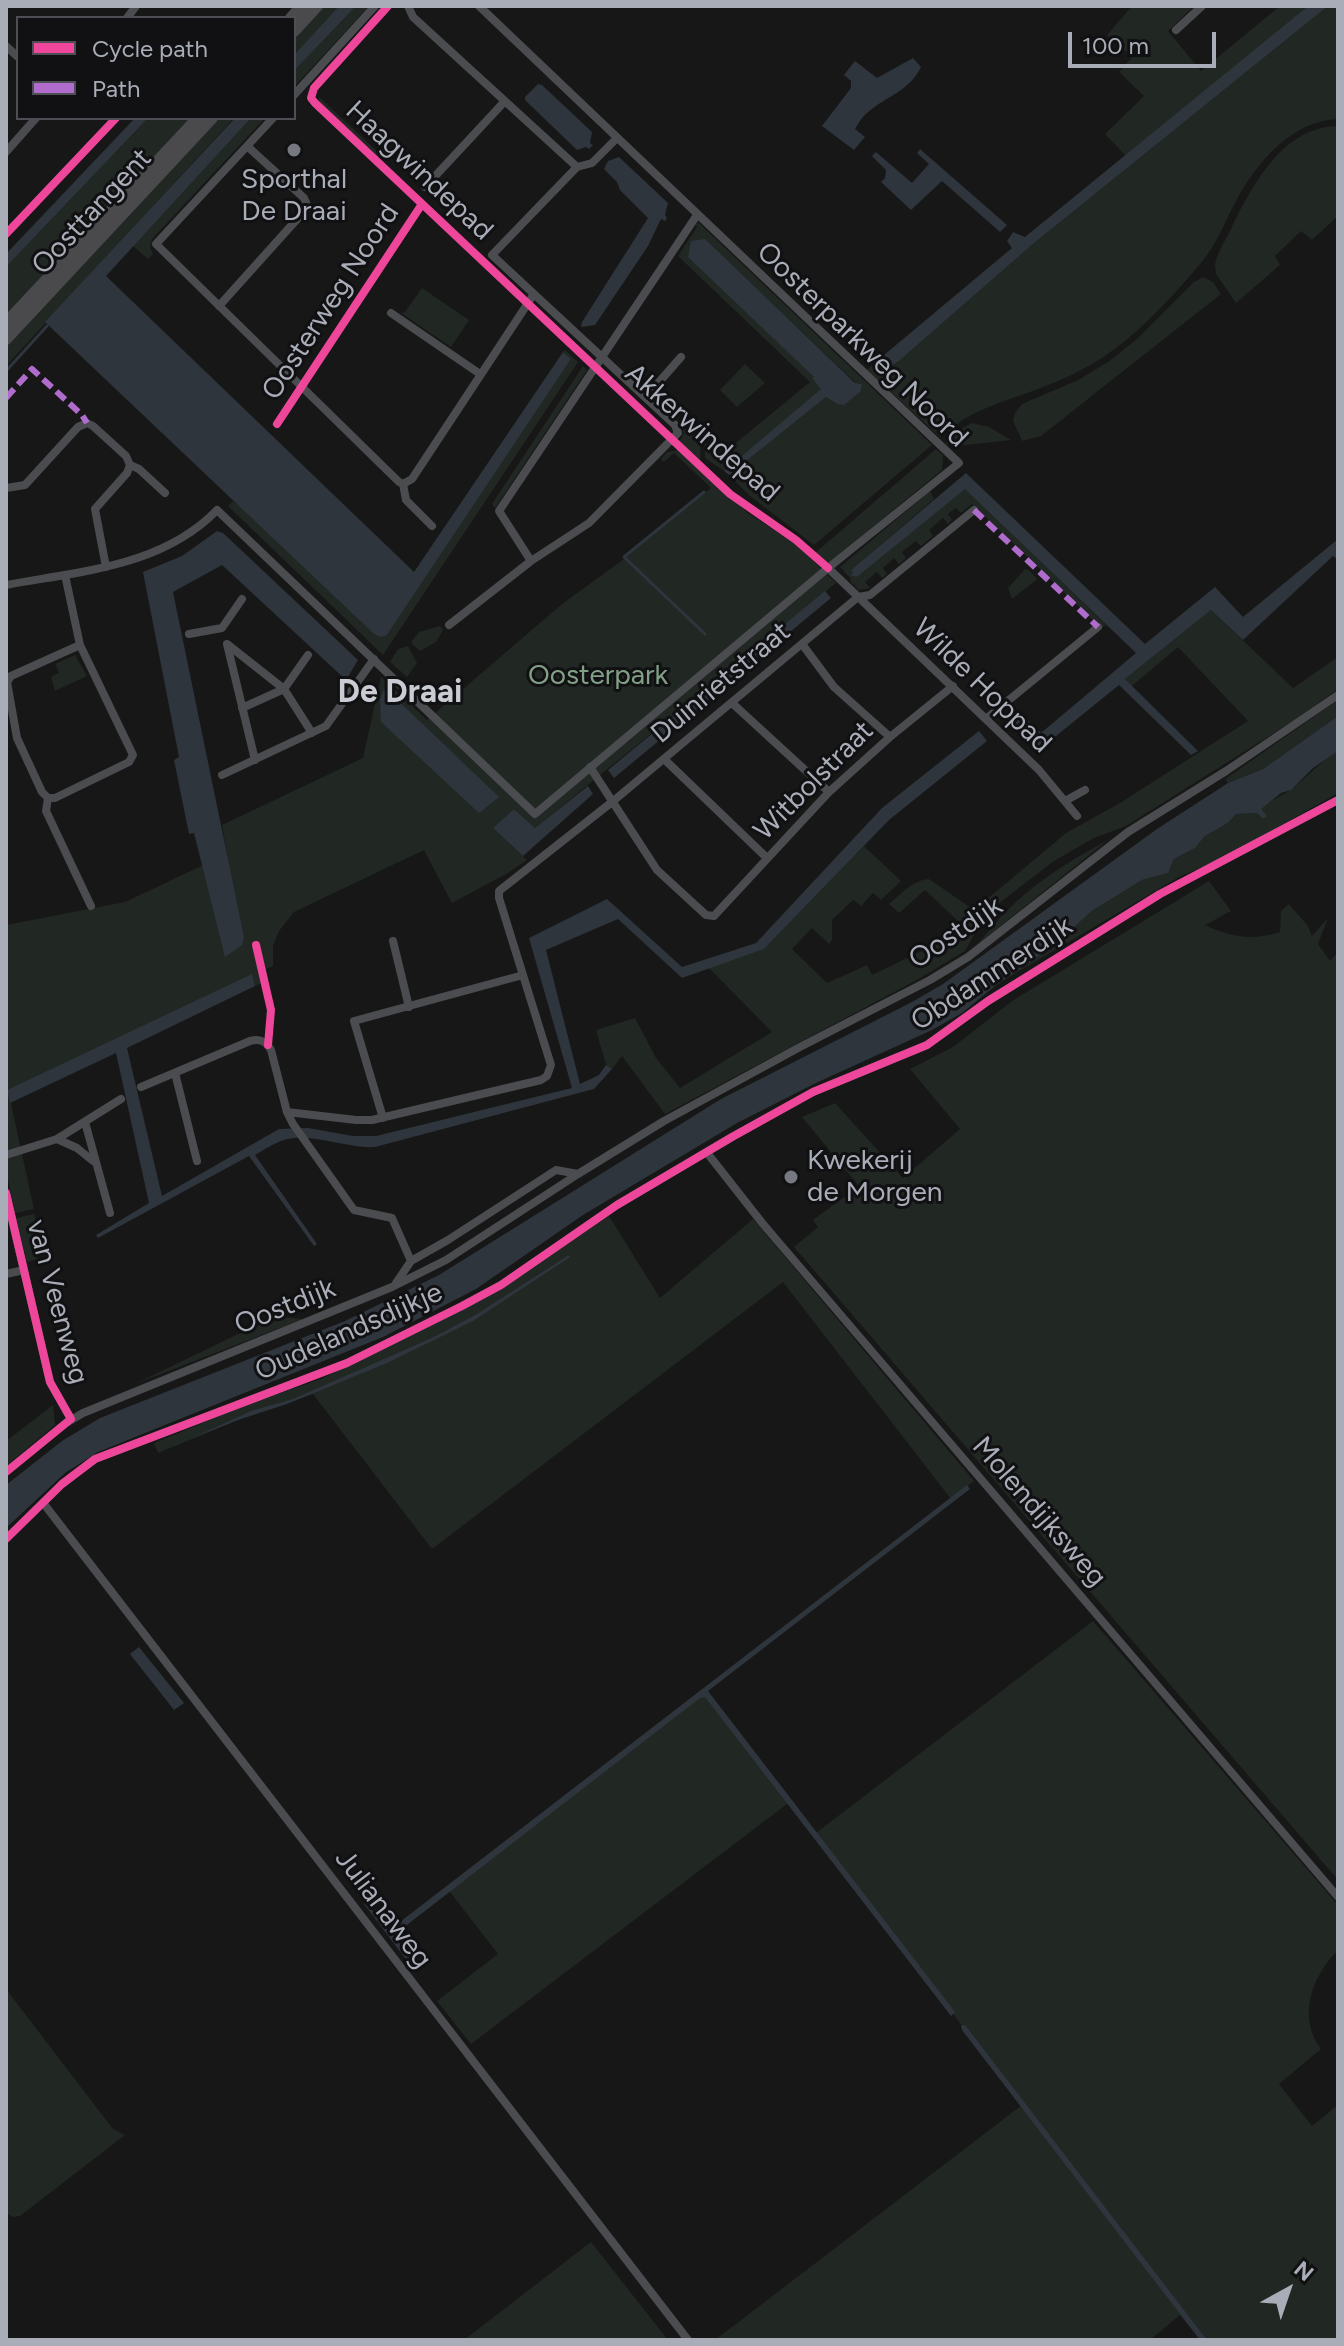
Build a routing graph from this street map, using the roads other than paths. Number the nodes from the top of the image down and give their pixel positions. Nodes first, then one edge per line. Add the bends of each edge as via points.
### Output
1 (317, 6) edge
2 (375, 6) edge
3 (408, 6) edge
4 (479, 6) edge
5 (1202, 6) edge
6 (296, 29) edge
7 (1176, 30) dead end
8 (296, 93) edge
9 (505, 101) junction
10 (34, 120) edge
11 (196, 120) edge
12 (210, 120) edge
13 (271, 120) edge
14 (617, 138) junction
15 (247, 146) junction
16 (6, 152) edge
17 (577, 167) junction
18 (425, 187) dead end
19 (697, 215) junction
20 (534, 294) junction
21 (219, 306) junction
22 (391, 313) dead end
23 (6, 323) edge
24 (6, 339) edge
25 (602, 357) junction
26 (681, 357) dead end
27 (480, 374) junction
28 (646, 397) junction
29 (130, 465) junction
30 (403, 484) junction
31 (6, 488) edge
32 (165, 493) dead end
33 (974, 510) dead end
34 (432, 526) dead end
35 (531, 561) junction
36 (106, 567) junction
37 (828, 568) junction
38 (65, 575) junction
39 (6, 585) edge
40 (858, 597) junction
41 (242, 599) dead end
42 (449, 625) dead end
43 (1098, 627) dead end
44 (222, 628) junction
45 (189, 634) dead end
46 (227, 644) junction
47 (802, 644) junction
48 (80, 645) junction
49 (308, 655) dead end
50 (374, 659) junction
51 (953, 686) junction
52 (284, 689) junction
53 (1338, 695) edge
54 (732, 703) junction
55 (242, 708) junction
56 (987, 718) junction
57 (312, 733) junction
58 (890, 737) junction
59 (664, 759) junction
60 (255, 760) junction
61 (590, 767) junction
62 (222, 775) dead end
63 (1085, 790) dead end
64 (829, 792) junction
65 (48, 798) junction
66 (1338, 800) edge
67 (1065, 801) junction
68 (612, 802) junction
69 (1077, 816) dead end
70 (767, 858) junction
71 (91, 906) dead end
72 (393, 941) dead end
73 (523, 975) junction
74 (409, 1007) junction
75 (175, 1073) junction
76 (141, 1087) dead end
77 (121, 1099) dead end
78 (287, 1112) junction
79 (383, 1118) junction
80 (85, 1122) junction
81 (57, 1139) junction
82 (708, 1154) junction
83 (6, 1155) edge
84 (197, 1161) dead end
85 (96, 1163) junction
86 (578, 1174) junction
87 (6, 1193) edge
88 (110, 1213) dead end
89 (411, 1261) junction
90 (24, 1270) junction
91 (6, 1274) edge
92 (392, 1287) junction
93 (71, 1419) junction
94 (6, 1472) edge
95 (44, 1504) junction
96 (6, 1539) edge
97 (1338, 1897) edge
98 (688, 2340) edge

1 - 6 main road
2 - 8 street
3 - 9 street via 413,17
4 - 14 street, Oosterparkweg Noord
5 - 7 street
9 - 17 street
9 - 18 street, Oosterweg Noord
10 - 16 street
11 - 23 main road, Oosttangent
12 - 24 main road, Oosttangent
13 - 15 street
14 - 17 street via 592,163
14 - 19 street, Oosterparkweg Noord
15 - 21 street via 304,198 307,211
15 - 21 street via 156,244
17 - 20 street via 492,255
19 - 25 street
19 - 37 street, Oosterparkweg Noord via 959,463
20 - 25 street
20 - 27 street
21 - 30 street
22 - 27 street
25 - 28 street
25 - 35 street via 499,511
26 - 28 street
27 - 30 street via 412,479
28 - 35 street, Akkerwindepad via 677,427 677,436 589,523
29 - 31 street via 93,426 83,424 25,485
29 - 32 street
29 - 36 street via 95,509
30 - 34 street via 406,500
33 - 40 street, Duinrietstraat via 870,595
35 - 42 street
36 - 38 street
36 - 50 street, Oosterparkweg Noord via 160,551 198,530 217,510
37 - 40 street, Wilde Hoppad
37 - 61 street, Oosterparkweg Noord
38 - 39 street
38 - 48 street
40 - 47 street, Duinrietstraat
40 - 51 street, Wilde Hoppad
41 - 44 street
43 - 56 street
44 - 45 street
44 - 46 street
46 - 52 street
46 - 55 street
47 - 54 street, Duinrietstraat
47 - 58 street via 834,687
48 - 65 street via 7,682 17,738
48 - 65 street via 133,755 129,762
49 - 52 street
50 - 57 street via 326,726
50 - 61 street, Oosterparkweg Noord via 535,814
51 - 56 street, Wilde Hoppad
51 - 58 street, Witbolstraat
52 - 55 street
52 - 57 street
53 - 86 street, Oostdijk via 1128,832 968,957 724,1088
54 - 59 street, Duinrietstraat
54 - 64 street
55 - 60 street
56 - 67 street, Wilde Hoppad
57 - 60 street
58 - 64 street, Witbolstraat
59 - 68 street, Duinrietstraat
59 - 70 street
60 - 62 street
61 - 68 street
63 - 67 street
64 - 70 street, Witbolstraat
65 - 71 street via 46,811
66 - 82 street, Obdammerdijk via 1160,894 927,1045 813,1092
67 - 69 street, Wilde Hoppad
68 - 70 street, Witbolstraat via 657,870 706,915 714,916
68 - 73 street, Duinrietstraat via 498,893
72 - 74 street
73 - 74 street
73 - 79 street via 551,1065 547,1076
74 - 79 street via 354,1021
75 - 76 street
75 - 78 street via 260,1040 271,1050
75 - 84 street
77 - 80 street
78 - 79 street
78 - 89 street via 354,1210 392,1218
80 - 81 street
80 - 85 street
81 - 83 street
81 - 85 street
82 - 95 street, Oudelandsdijkje via 617,1205 462,1306 347,1363 95,1459
82 - 97 street, Molendijksweg
85 - 88 street
86 - 89 street, Oostdijk via 556,1170
86 - 92 street, Oostdijk via 446,1260
87 - 90 street, van Veenweg
89 - 92 street
90 - 91 street
90 - 93 street, van Veenweg via 50,1382
92 - 93 street, Oostdijk
93 - 94 street, Oostdijk
95 - 96 street, Oudelandsdijkje
95 - 98 street, Julianaweg

